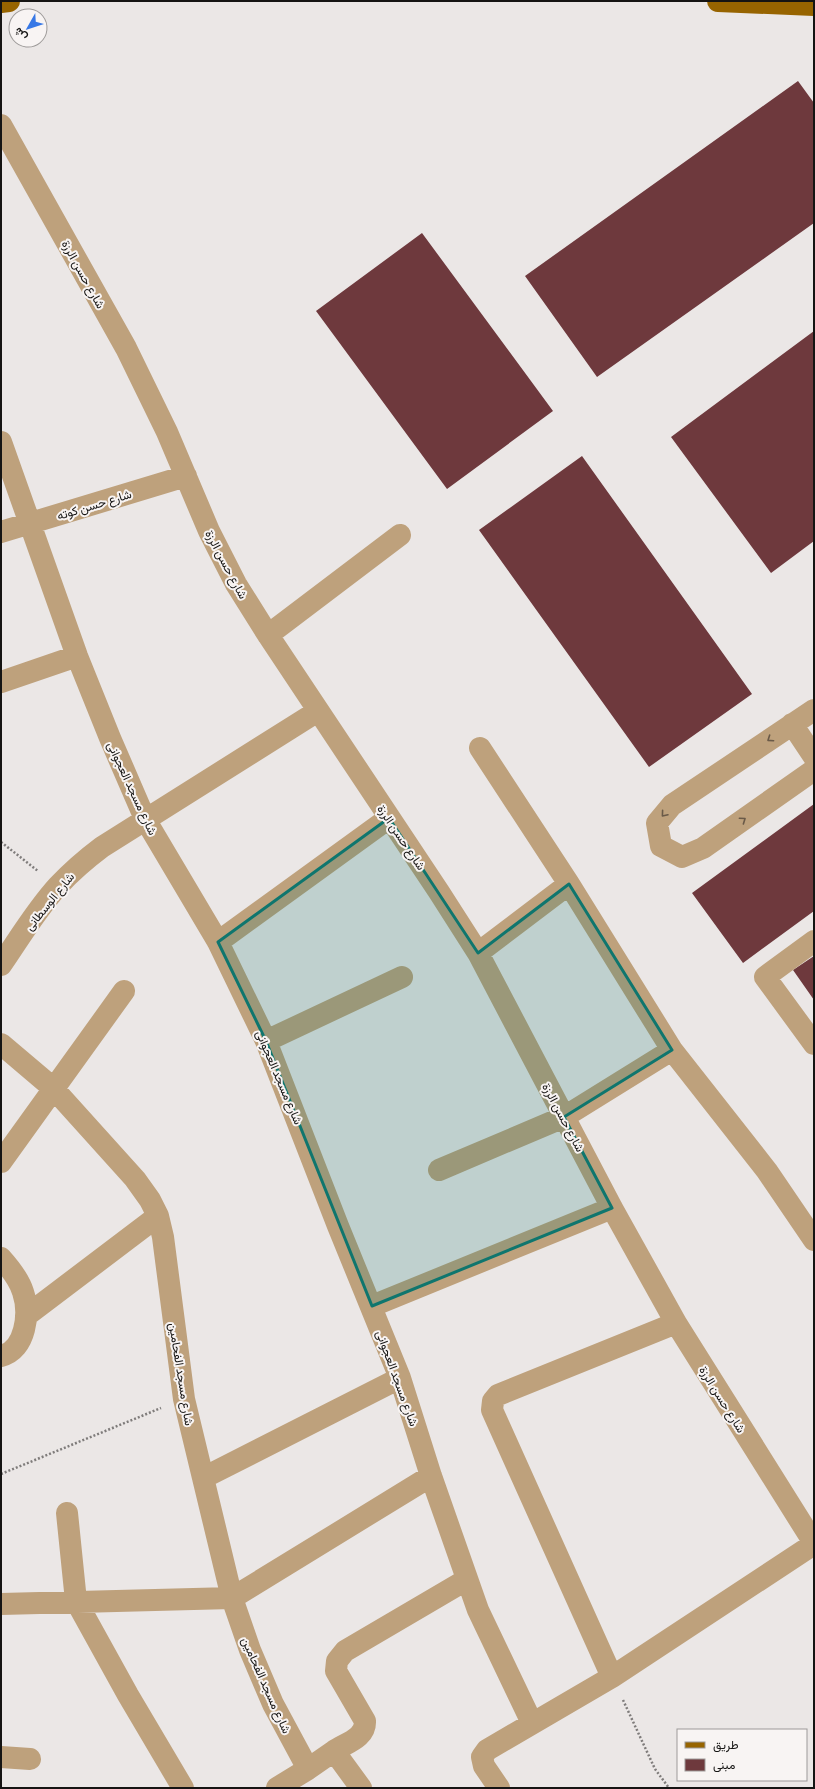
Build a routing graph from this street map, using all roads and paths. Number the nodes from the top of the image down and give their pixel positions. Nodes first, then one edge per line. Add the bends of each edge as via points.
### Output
1 (9, 1) edge
2 (718, 1) edge
3 (1, 2) edge
4 (814, 5) edge
5 (1, 125) edge
6 (1, 442) edge
7 (186, 476) junction
8 (31, 523) junction
9 (1, 532) edge
10 (400, 535) dead end
11 (268, 635) junction
12 (77, 656) junction
13 (1, 682) edge
14 (814, 710) edge
15 (318, 711) junction
16 (792, 724) junction
17 (480, 748) dead end
18 (814, 757) edge
19 (814, 770) edge
20 (389, 818) junction
21 (145, 819) junction
22 (1, 842) edge
23 (569, 884) junction
24 (58, 886) junction
25 (814, 941) edge
26 (218, 942) junction
27 (478, 953) junction
28 (1, 965) edge
29 (402, 977) dead end
30 (124, 991) dead end
31 (266, 1041) junction
32 (1, 1044) edge
33 (814, 1044) edge
34 (672, 1050) junction
35 (53, 1088) junction
36 (564, 1117) junction
37 (1, 1162) edge
38 (439, 1170) dead end
39 (612, 1208) junction
40 (158, 1216) junction
41 (814, 1240) edge
42 (1, 1258) edge
43 (372, 1306) junction
44 (26, 1316) junction
45 (676, 1323) junction
46 (1, 1356) edge
47 (400, 1378) junction
48 (184, 1399) junction
49 (1, 1474) edge
50 (431, 1476) junction
51 (202, 1478) junction
52 (67, 1514) dead end
53 (814, 1543) edge
54 (466, 1580) junction
55 (232, 1598) junction
56 (76, 1601) junction
57 (1, 1604) edge
58 (612, 1677) junction
59 (532, 1723) junction
60 (334, 1751) junction
61 (1, 1757) edge
62 (30, 1759) dead end
63 (308, 1770) junction
64 (183, 1788) edge
65 (277, 1788) edge
66 (361, 1788) edge
67 (499, 1788) edge
68 (669, 1788) edge

1 - 3 main road
2 - 4 main road
5 - 7 street, شارع حسن الرزة via 126,348
6 - 8 street, شارع مسجد العجوانى
7 - 8 street, شارع حسن كوته
7 - 11 street, شارع حسن الرزة via 209,531 236,584
8 - 9 street, شارع حسن كوته
8 - 12 street, شارع مسجد العجوانى
10 - 11 street
11 - 15 street, شارع حسن الرزة
12 - 13 street
12 - 21 street, شارع مسجد العجوانى
14 - 16 street
15 - 20 street, شارع حسن الرزة
15 - 21 street, شارع الوسطانى
16 - 18 street
16 -> 19 street via 672,805 657,822 661,846 682,857 704,848
17 - 23 street
20 - 26 street
20 - 27 street, شارع حسن الرزة
21 - 24 street, شارع الوسطانى via 78,865
21 - 26 street, شارع مسجد العجوانى
22 - 24 path
23 - 27 street
23 - 34 street
24 - 28 street, شارع الوسطانى
25 - 33 street via 765,977
26 - 31 street, شارع مسجد العجوانى
27 - 36 street, شارع حسن الرزة
29 - 31 street
30 - 35 street
31 - 43 street, شارع مسجد العجوانى
32 - 35 street, شارع مسجد الفحامين
34 - 36 street
34 - 41 street via 767,1171
35 - 37 street
35 - 40 street, شارع مسجد الفحامين via 135,1179
36 - 38 street
36 - 39 street, شارع حسن الرزة
39 - 43 street
39 - 45 street, شارع حسن الرزة
40 - 44 street
40 - 48 street, شارع مسجد الفحامين
42 - 44 street via 23,1292
43 - 47 street, شارع مسجد العجوانى
44 - 46 street via 20,1342 7,1355
45 - 53 street, شارع حسن الرزة
45 - 58 street via 498,1395 493,1401 492,1410
47 - 50 street, شارع مسجد العجوانى
47 - 51 street
48 - 49 path
48 - 51 street, شارع مسجد الفحامين
50 - 54 street, شارع مسجد العجوانى
50 - 55 street
51 - 55 street, شارع مسجد الفحامين
52 - 56 street
53 - 58 street
54 - 59 street, شارع مسجد العجوانى
54 - 60 street via 345,1651 337,1661 336,1671 365,1721 365,1727 361,1735
55 - 56 street
55 - 63 street, شارع مسجد الفحامين via 273,1704
56 - 57 street
56 - 64 street
58 - 59 street
58 - 68 path via 655,1769
59 - 67 street via 487,1750 482,1757 484,1766
60 - 63 street
60 - 66 street
61 - 62 street
63 - 65 street

